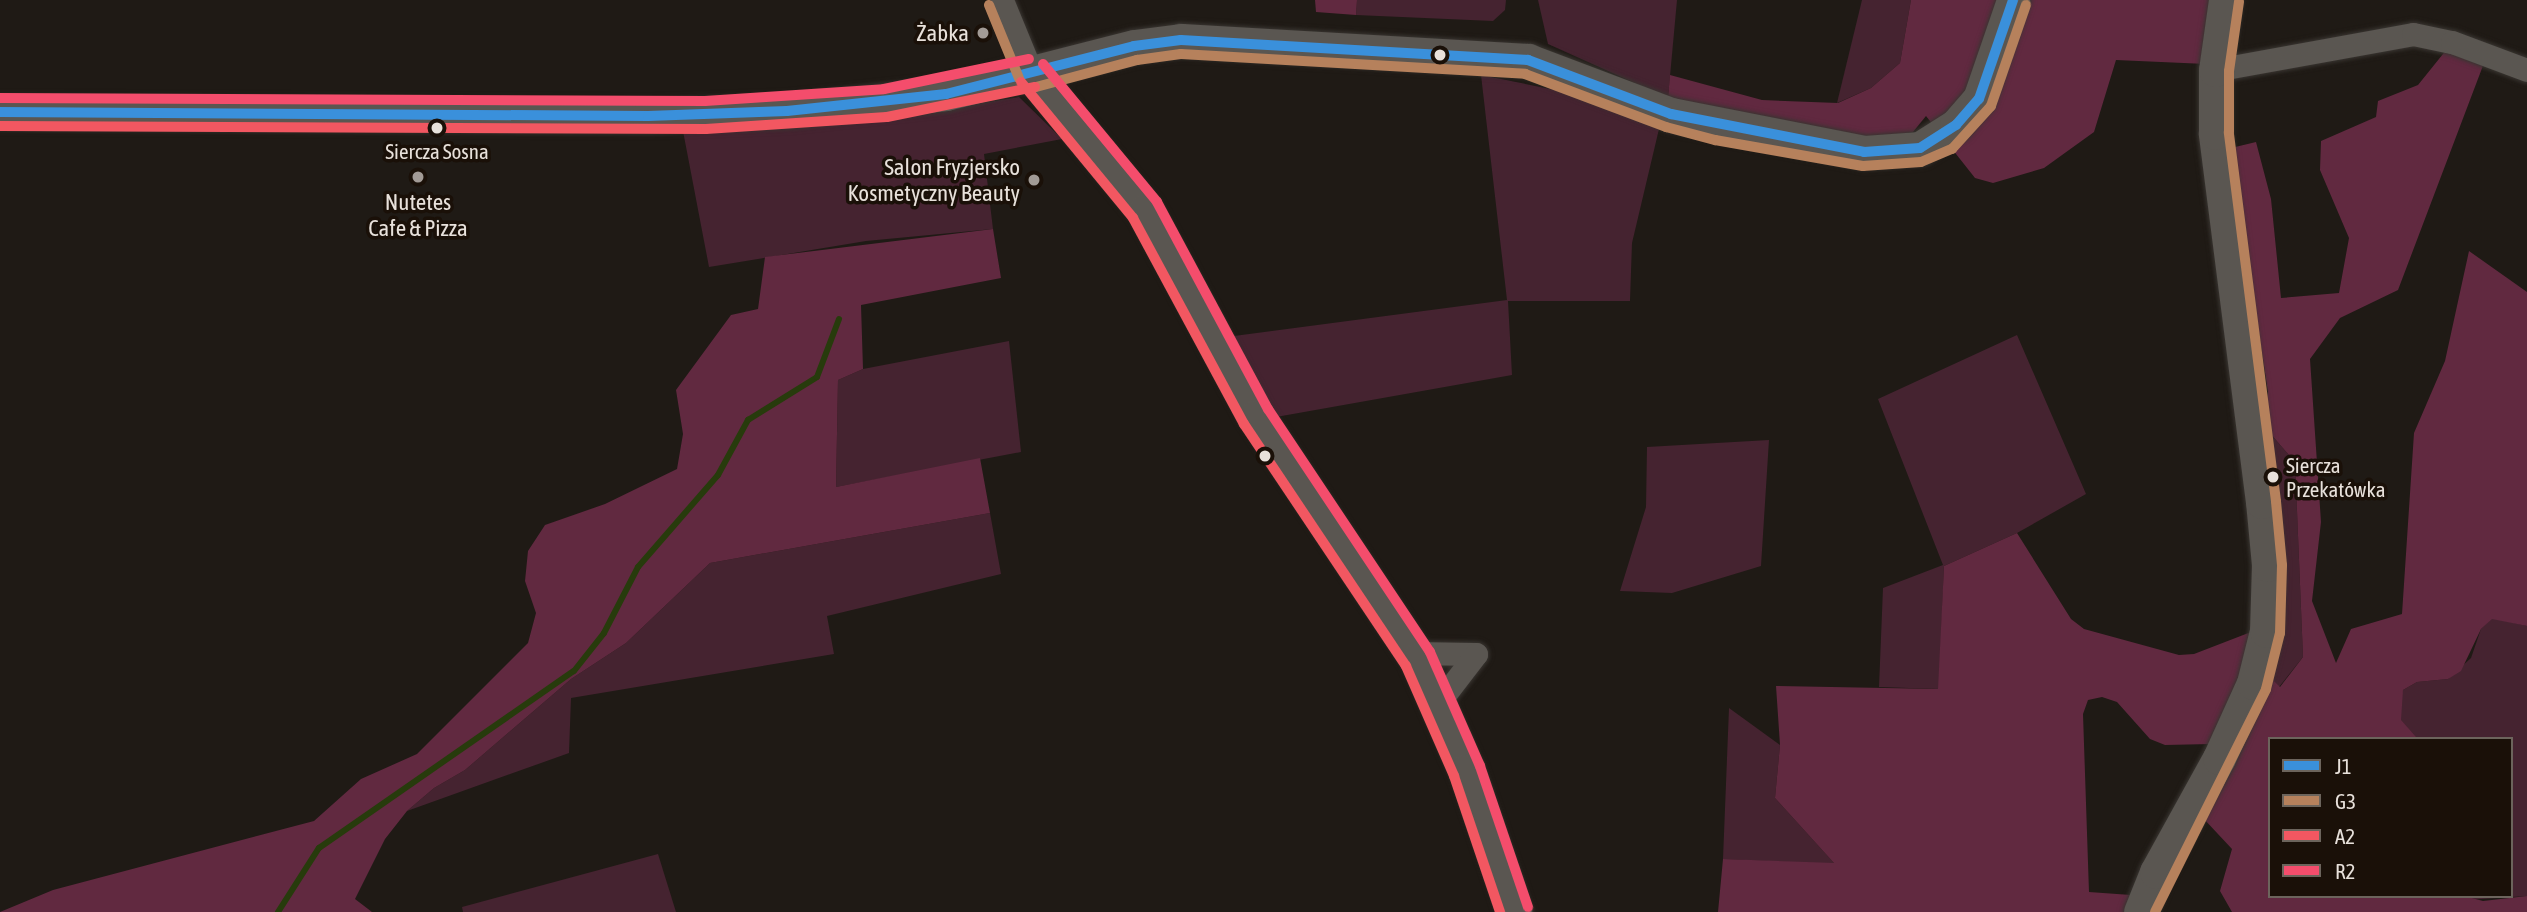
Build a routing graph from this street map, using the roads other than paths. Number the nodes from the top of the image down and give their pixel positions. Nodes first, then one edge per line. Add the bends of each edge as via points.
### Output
1 (1002, 0) edge
2 (2013, 0) edge
3 (2225, 0) edge
4 (2215, 70) junction
5 (2527, 70) edge
6 (1032, 73) junction
7 (0, 112) edge
8 (1413, 653) junction
9 (1440, 701) junction
10 (1515, 912) edge
11 (2140, 912) edge

1 - 6 street
2 - 6 street via 1979,99 1943,138 1920,148 1864,152 1718,126 1671,114 1528,60 1181,40 1134,46
3 - 4 street
4 - 5 street via 2413,34 2452,42
4 - 11 street via 2219,172 2269,565 2266,631 2253,683
6 - 7 street via 885,103 705,115
6 - 8 street via 1150,219 1256,416
8 - 9 street
8 - 9 street via 1476,654
9 - 10 street

